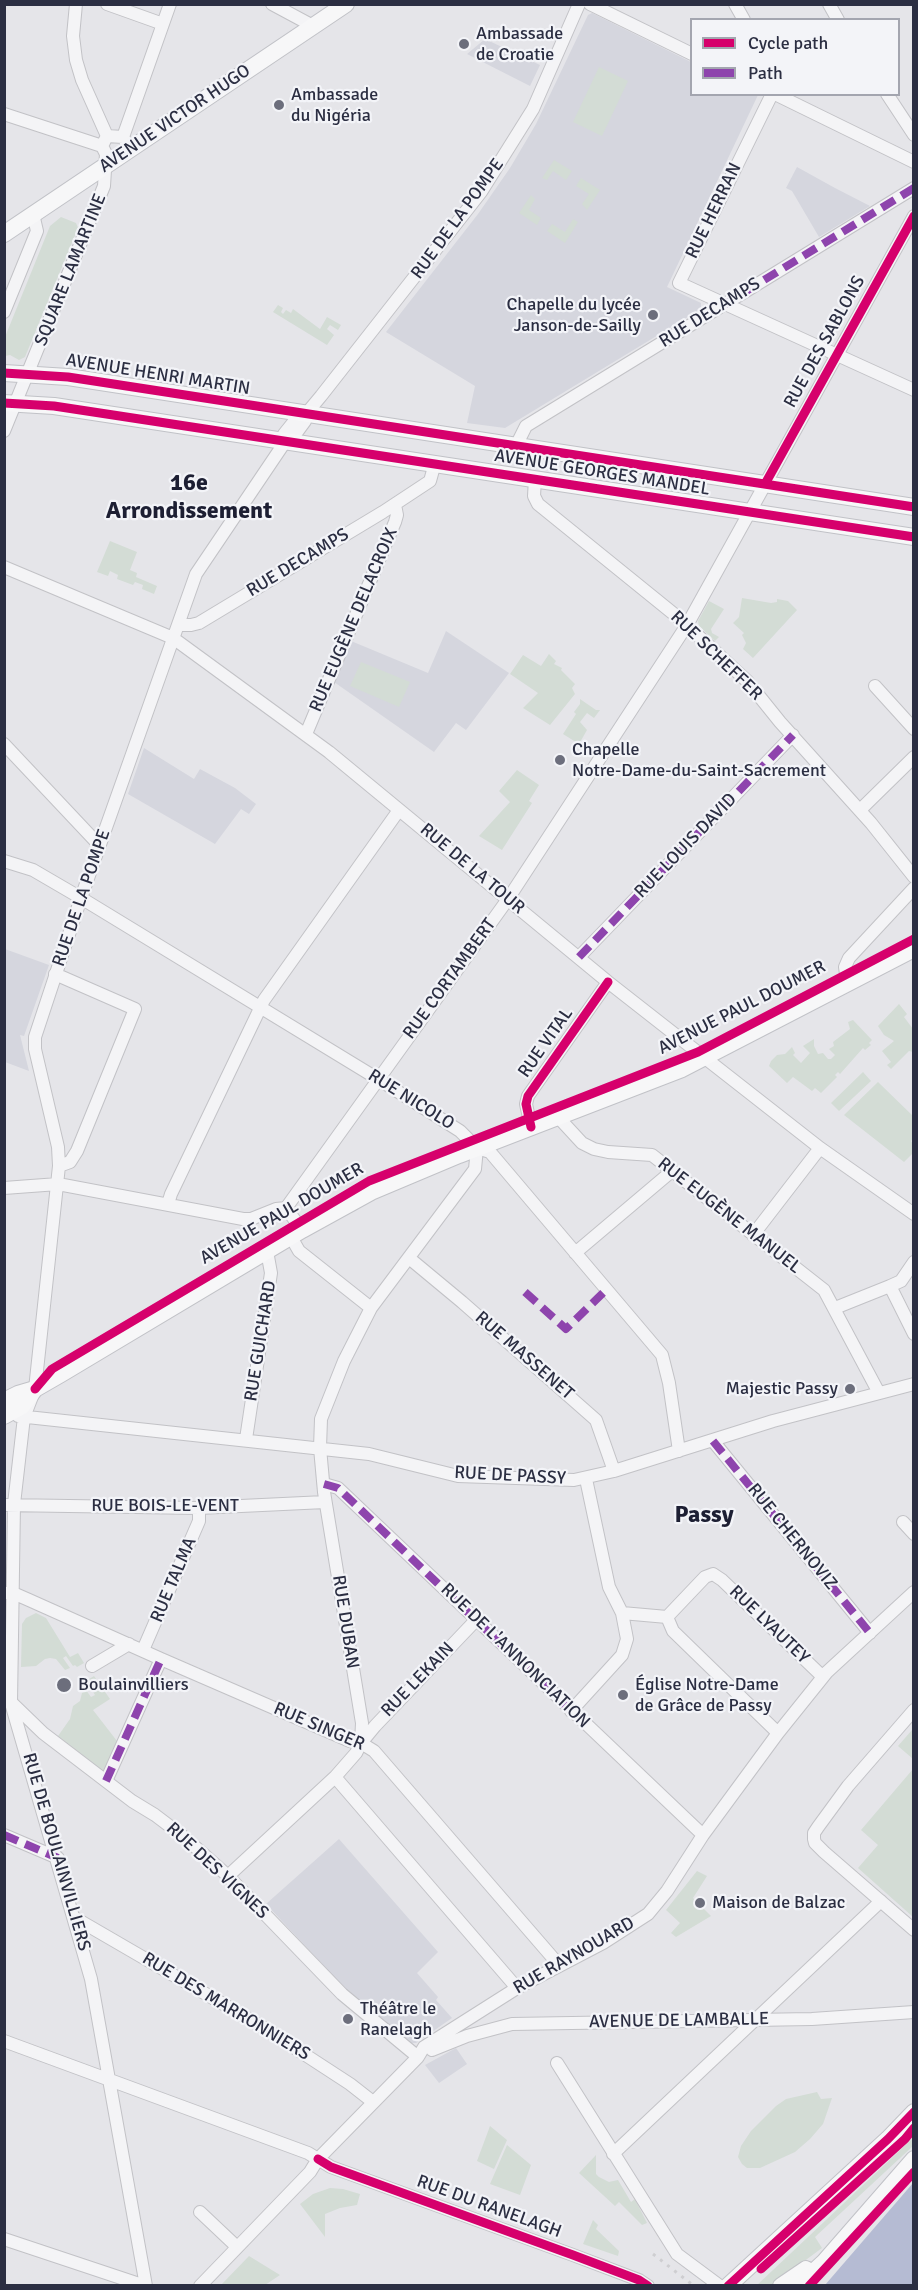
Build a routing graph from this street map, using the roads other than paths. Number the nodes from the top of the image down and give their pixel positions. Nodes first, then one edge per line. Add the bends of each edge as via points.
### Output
1 (76, 4) edge
2 (107, 4) edge
3 (170, 4) edge
4 (272, 4) edge
5 (346, 4) edge
6 (579, 4) edge
7 (590, 4) edge
8 (735, 4) edge
9 (829, 4) edge
10 (743, 18) edge
11 (837, 18) edge
12 (163, 24) junction
13 (314, 26) junction
14 (690, 53) edge
15 (772, 96) edge
16 (777, 96) edge
17 (888, 96) edge
18 (4, 114) edge
19 (914, 135) edge
20 (104, 141) junction
21 (127, 143) junction
22 (914, 162) edge
23 (106, 165) junction
24 (914, 188) edge
25 (33, 214) junction
26 (914, 216) edge
27 (4, 234) edge
28 (725, 304) junction
29 (4, 312) edge
30 (837, 354) junction
31 (4, 373) edge
32 (29, 374) junction
33 (914, 390) edge
34 (10, 403) edge
35 (306, 414) junction
36 (4, 431) edge
37 (285, 442) junction
38 (516, 446) junction
39 (435, 463) junction
40 (535, 479) junction
41 (765, 484) junction
42 (395, 505) junction
43 (914, 507) edge
44 (749, 512) junction
45 (914, 537) edge
46 (4, 567) edge
47 (178, 625) junction
48 (687, 625) junction
49 (173, 639) junction
50 (875, 686) dead end
51 (914, 729) edge
52 (306, 734) junction
53 (793, 735) junction
54 (4, 744) edge
55 (914, 757) edge
56 (399, 810) junction
57 (860, 810) junction
58 (100, 846) junction
59 (4, 861) edge
60 (914, 877) edge
61 (914, 888) edge
62 (81, 898) junction
63 (508, 899) junction
64 (914, 949) edge
65 (579, 957) junction
66 (55, 974) junction
67 (608, 982) junction
68 (850, 982) junction
69 (259, 1008) junction
70 (705, 1058) junction
71 (378, 1079) junction
72 (558, 1117) junction
73 (531, 1127) junction
74 (477, 1148) junction
75 (820, 1148) junction
76 (59, 1166) junction
77 (672, 1171) junction
78 (58, 1184) junction
79 (4, 1188) edge
80 (168, 1204) junction
81 (286, 1208) junction
82 (914, 1214) edge
83 (297, 1233) junction
84 (753, 1236) junction
85 (267, 1251) junction
86 (575, 1253) junction
87 (409, 1258) junction
88 (914, 1262) edge
89 (890, 1286) junction
90 (371, 1308) junction
91 (835, 1308) junction
92 (914, 1334) edge
93 (914, 1384) edge
94 (34, 1389) junction
95 (879, 1393) junction
96 (5, 1411) edge
97 (24, 1417) junction
98 (246, 1439) junction
99 (713, 1441) junction
100 (320, 1448) junction
101 (680, 1451) junction
102 (614, 1471) junction
103 (586, 1479) junction
104 (324, 1484) junction
105 (325, 1502) junction
106 (9, 1504) edge
107 (200, 1508) junction
108 (903, 1522) dead end
109 (914, 1534) edge
110 (914, 1592) edge
111 (9, 1593) edge
112 (622, 1613) junction
113 (668, 1617) junction
114 (477, 1619) junction
115 (870, 1634) junction
116 (129, 1644) junction
117 (143, 1650) junction
118 (161, 1659) junction
119 (92, 1666) dead end
120 (823, 1677) junction
121 (8, 1701) edge
122 (914, 1710) edge
123 (571, 1711) junction
124 (778, 1732) junction
125 (361, 1743) junction
126 (335, 1777) junction
127 (106, 1781) junction
128 (4, 1835) edge
129 (703, 1835) junction
130 (58, 1858) junction
131 (228, 1876) junction
132 (881, 1901) junction
133 (75, 1918) junction
134 (914, 1930) edge
135 (559, 1965) junction
136 (517, 1988) junction
137 (914, 2012) edge
138 (757, 2019) junction
139 (434, 2040) junction
140 (4, 2041) edge
141 (448, 2042) junction
142 (418, 2057) junction
143 (557, 2064) dead end
144 (110, 2080) junction
145 (373, 2102) junction
146 (914, 2112) edge
147 (613, 2154) junction
148 (318, 2158) junction
149 (914, 2159) edge
150 (200, 2212) dead end
151 (4, 2238) edge
152 (841, 2240) junction
153 (236, 2246) junction
154 (146, 2286) edge
155 (200, 2286) edge
156 (648, 2286) edge
157 (720, 2286) edge
158 (728, 2286) edge
159 (781, 2286) edge
160 (798, 2286) edge

1 - 20 street via 75,60
2 - 12 street
3 - 12 street
4 - 13 street
5 - 13 main road, AVENUE VICTOR HUGO
6 - 35 street, RUE DE LA POMPE via 533,109 481,192
7 - 14 street
8 - 10 street
9 - 11 street
12 - 21 street
13 - 21 main road, AVENUE VICTOR HUGO
15 - 28 street, RUE HERRAN via 679,282
16 - 22 street
17 - 19 street
18 - 20 street
20 - 21 street
20 - 23 street
21 - 23 main road, AVENUE VICTOR HUGO
23 - 25 main road, AVENUE VICTOR HUGO
23 - 32 street, SQUARE LAMARTINE via 105,186
24 - 28 street, RUE DECAMPS
25 - 27 main road, AVENUE VICTOR HUGO
25 - 29 street via 37,231
26 - 30 street, RUE DES SABLONS
28 - 30 street
28 - 38 street, RUE DECAMPS via 526,426
30 - 33 street
30 - 41 street, RUE DES SABLONS
31 - 32 main road, AVENUE HENRI MARTIN
32 - 34 street, SQUARE LAMARTINE
32 - 35 main road, AVENUE HENRI MARTIN
34 - 36 street, SQUARE LAMARTINE
34 - 37 main road via 54,406
35 - 37 street, RUE DE LA POMPE via 296,419 284,434
35 - 38 main road, AVENUE GEORGES MANDEL
37 - 39 main road, AVENUE GEORGES MANDEL
37 - 47 street, RUE DE LA POMPE via 196,574
38 - 41 main road, AVENUE GEORGES MANDEL
39 - 40 main road, AVENUE GEORGES MANDEL
39 - 42 street, RUE DECAMPS via 430,481
40 - 44 main road, AVENUE GEORGES MANDEL
40 - 48 street, RUE SCHEFFER via 534,496 538,504
41 - 43 main road, AVENUE GEORGES MANDEL
41 - 44 street, RUE DES SABLONS
42 - 47 street, RUE DECAMPS via 199,623
42 - 52 street, RUE EUGÈNE DELACROIX via 395,522
44 - 45 main road, AVENUE GEORGES MANDEL
44 - 48 street, RUE CORTAMBERT
46 - 49 street, RUE DE LA TOUR
47 - 49 street, RUE DE LA POMPE
48 - 53 street, RUE SCHEFFER via 747,681
48 - 63 street, RUE CORTAMBERT
49 - 52 street, RUE DE LA TOUR
49 - 58 street, RUE DE LA POMPE
50 - 51 street
52 - 56 street, RUE DE LA TOUR
53 - 57 street, RUE SCHEFFER
53 - 65 street, RUE LOUIS DAVID
54 - 58 street
55 - 57 street
56 - 63 street, RUE DE LA TOUR
56 - 69 street
57 - 60 street, RUE SCHEFFER
58 - 62 street, RUE DE LA POMPE
59 - 62 street, RUE NICOLO via 33,870
61 - 68 street via 849,957 845,967
62 - 66 street, RUE DE LA POMPE
62 - 69 street, RUE NICOLO
63 - 65 street, RUE DE LA TOUR
63 - 71 street, RUE CORTAMBERT
64 - 68 main road, AVENUE PAUL DOUMER
65 - 67 street, RUE DE LA TOUR
66 - 76 street, RUE DE LA POMPE via 35,1037 35,1049
66 - 76 street via 135,1009 77,1151 70,1162
67 - 70 street, RUE DE LA TOUR
67 - 73 street, RUE VITAL via 528,1096
68 - 70 main road, AVENUE PAUL DOUMER
69 - 71 street, RUE NICOLO
69 - 80 street
70 - 72 main road, AVENUE PAUL DOUMER
70 - 75 street, RUE DE LA TOUR
71 - 74 street, RUE NICOLO via 460,1131
71 - 81 street, RUE CORTAMBERT
72 - 73 main road, AVENUE PAUL DOUMER
72 - 77 street, RUE EUGÈNE MANUEL via 582,1143 594,1149 650,1154
73 - 74 main road, AVENUE PAUL DOUMER
74 - 83 main road, AVENUE PAUL DOUMER via 371,1191
74 - 86 street, RUE NICOLO via 490,1152
74 - 87 street via 475,1169
75 - 82 street, RUE DE LA TOUR
75 - 84 street
76 - 78 street, RUE DE LA POMPE
77 - 84 street, RUE EUGÈNE MANUEL
77 - 86 street
78 - 79 street
78 - 80 street
78 - 94 street, RUE DE LA POMPE
80 - 81 street via 251,1219
81 - 83 street
83 - 85 main road, AVENUE PAUL DOUMER
83 - 90 street via 299,1251
84 - 91 street, RUE EUGÈNE MANUEL via 824,1290
85 - 94 main road, AVENUE PAUL DOUMER
85 - 98 street, RUE GUICHARD via 271,1273
86 - 101 street, RUE NICOLO via 662,1355
87 - 90 street
87 - 102 street, RUE MASSENET via 596,1420
88 - 89 street via 901,1281
89 - 91 street
89 - 92 street
90 - 100 street via 321,1419
91 - 95 street, RUE EUGÈNE MANUEL
93 - 95 street, RUE DE PASSY
94 - 96 main road, AVENUE PAUL DOUMER via 18,1394
94 - 97 street
95 - 99 street, RUE DE PASSY
96 - 97 street, RUE DE PASSY
97 - 98 street, RUE DE PASSY
97 - 106 street, RUE DE BOULAINVILLIERS
98 - 100 street, RUE DE PASSY
99 - 101 street, RUE DE PASSY
99 - 115 street, RUE CHERNOVIZ
100 - 103 street, RUE DE PASSY via 369,1454 458,1476
100 - 104 street, RUE DUBAN
101 - 102 street, RUE DE PASSY
102 - 103 street, RUE DE PASSY
103 - 112 street via 609,1587
104 - 105 street, RUE DUBAN
104 - 114 street, RUE DE L'ANNONCIATION via 338,1488
105 - 107 street, RUE BOIS-LE-VENT
105 - 125 street, RUE DUBAN via 362,1723
106 - 107 street, RUE BOIS-LE-VENT
106 - 111 street, RUE DE BOULAINVILLIERS
107 - 117 street, RUE TALMA via 199,1521
108 - 109 street
110 - 115 street, RUE RAYNOUARD
111 - 116 street, RUE SINGER
111 - 121 street, RUE DE BOULAINVILLIERS
112 - 113 street
112 - 123 street via 627,1639 622,1655
113 - 120 street, RUE LYAUTEY via 705,1577 713,1574
113 - 124 street via 673,1631
114 - 123 street, RUE DE L'ANNONCIATION
114 - 125 street, RUE LEKAIN
115 - 120 street, RUE RAYNOUARD
116 - 117 street, RUE SINGER
116 - 119 street
117 - 118 street, RUE SINGER
118 - 125 street, RUE SINGER
118 - 127 street
120 - 124 street, RUE RAYNOUARD
121 - 127 street, RUE DES VIGNES
121 - 130 street, RUE DE BOULAINVILLIERS
122 - 132 street via 814,1833 815,1843
123 - 129 street, RUE DE L'ANNONCIATION
124 - 129 street, RUE RAYNOUARD
125 - 126 street, RUE LEKAIN
125 - 135 street, RUE SINGER via 374,1751
126 - 131 street, RUE LEKAIN
126 - 136 street
127 - 131 street, RUE DES VIGNES via 177,1831
128 - 130 street
129 - 135 street, RUE RAYNOUARD via 648,1914
130 - 133 street, RUE DE BOULAINVILLIERS
131 - 142 street, RUE DES VIGNES via 342,1994
132 - 134 street
132 - 138 street
133 - 144 street, RUE DE BOULAINVILLIERS
133 - 145 street, RUE DES MARRONNIERS via 261,2026
135 - 136 street, RUE RAYNOUARD
136 - 139 street, RUE RAYNOUARD
137 - 138 street, AVENUE DE LAMBALLE
138 - 141 street, AVENUE DE LAMBALLE via 513,2024
138 - 147 street
139 - 141 street, AVENUE DE LAMBALLE
139 - 142 street, RUE RAYNOUARD
140 - 144 street, RUE DU RANELAGH
141 - 142 street, AVENUE DE LAMBALLE
142 - 145 street, RUE RAYNOUARD
143 - 147 street
144 - 148 street, RUE DU RANELAGH
144 - 154 street, RUE DE BOULAINVILLIERS
145 - 148 street, RUE RAYNOUARD
146 - 158 main road
147 - 157 street via 677,2254
148 - 153 street, RUE RAYNOUARD via 310,2172
148 - 156 street, RUE DU RANELAGH via 331,2167
149 - 152 main road
150 - 153 street
151 - 154 street
152 - 159 main road
152 - 160 main road
153 - 155 street, RUE RAYNOUARD

